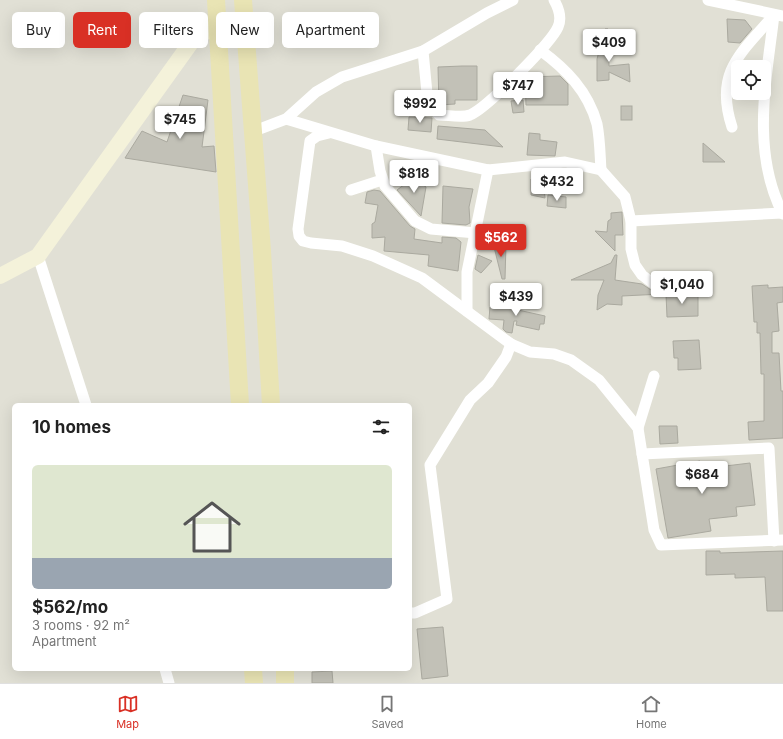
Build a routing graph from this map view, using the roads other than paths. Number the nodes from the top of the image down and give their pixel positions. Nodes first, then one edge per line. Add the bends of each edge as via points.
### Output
1 (216, 0) edge
2 (243, 0) edge
3 (513, 0) edge
4 (554, 0) edge
5 (708, 0) edge
6 (217, 12) edge
7 (244, 12) edge
8 (779, 15) edge
9 (216, 27) edge
10 (219, 48) edge
11 (246, 48) edge
12 (540, 50) junction
13 (423, 51) junction
14 (286, 119) junction
15 (732, 128) dead end
16 (254, 132) junction
17 (330, 133) junction
18 (376, 146) junction
19 (488, 170) junction
20 (601, 170) junction
21 (382, 180) junction
22 (351, 190) dead end
23 (783, 213) edge
24 (631, 221) junction
25 (476, 234) junction
26 (38, 256) junction
27 (0, 276) edge
28 (655, 285) dead end
29 (467, 311) junction
30 (511, 344) junction
31 (654, 376) dead end
32 (85, 403) edge
33 (240, 403) edge
34 (271, 403) edge
35 (638, 428) junction
36 (642, 454) junction
37 (779, 540) edge
38 (412, 613) edge
39 (166, 671) edge
40 (253, 671) edge
41 (285, 671) edge
42 (169, 683) edge
43 (254, 683) edge
44 (285, 683) edge

1 - 6 main road
2 - 7 main road
3 - 13 street
4 - 12 street via 560,18 558,27
5 - 8 street
8 - 15 street via 738,56 729,73 726,96
8 - 23 street via 763,114 765,160 771,188
9 - 26 street via 204,32 189,44
10 - 33 main road
11 - 16 main road
12 - 13 street via 491,100 469,115 439,115 428,104
12 - 20 street via 560,64 575,80 587,100 597,125
13 - 14 street via 342,77 316,92
14 - 16 street
14 - 17 street
16 - 34 main road
17 - 18 street
17 - 29 street via 317,136 310,141 299,236 311,243 342,246 401,268 422,278
18 - 19 street
18 - 21 street
19 - 20 street via 565,162
19 - 25 street
20 - 24 street via 624,197
21 - 22 street
21 - 25 street via 408,214 422,225 431,229
23 - 24 street
24 - 28 street via 631,249 635,265 642,275
25 - 29 street via 467,272
26 - 27 street
26 - 32 street
29 - 30 street
30 - 35 street via 530,352 554,354 572,360 599,380
30 - 38 street via 506,358 488,383 470,400 430,465 447,599
31 - 35 street
35 - 36 street
36 - 37 street via 654,530 661,545
36 - 37 street via 769,448
39 - 42 street
40 - 43 main road
41 - 44 main road

